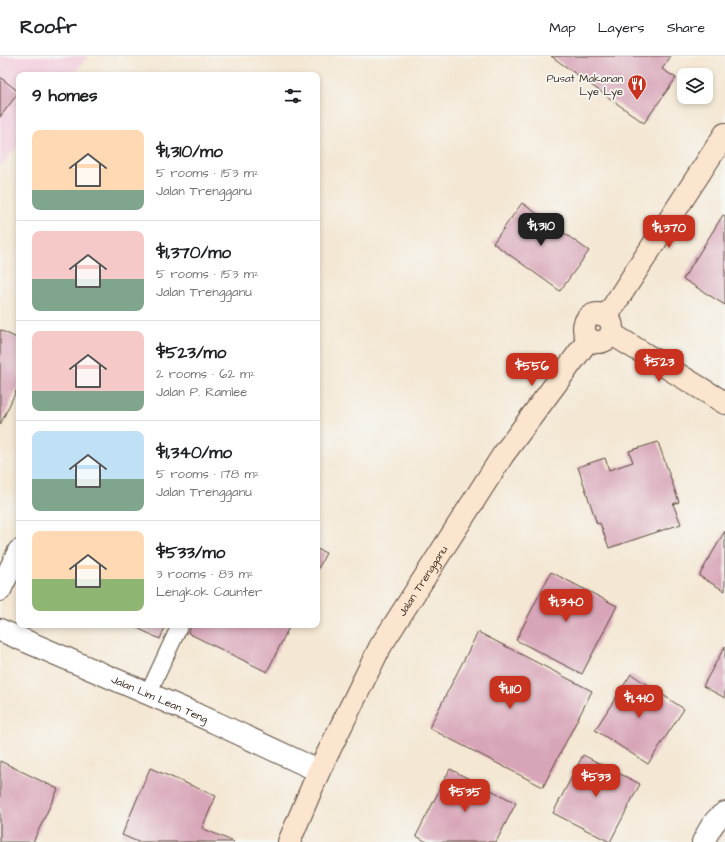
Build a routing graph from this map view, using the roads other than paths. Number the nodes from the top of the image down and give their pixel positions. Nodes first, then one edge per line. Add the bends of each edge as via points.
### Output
1 (725, 134) edge
2 (609, 325) junction
3 (725, 403) edge
4 (16, 558) edge
5 (0, 590) edge
6 (179, 628) edge
7 (0, 630) edge
8 (148, 694) junction
9 (319, 772) junction
10 (725, 813) edge
11 (289, 842) edge
12 (703, 842) edge

1 - 2 main road
2 - 3 main road
2 - 9 main road, Jalan Trengganu via 602,342 589,339 502,455 380,647
4 - 5 street
6 - 8 lane
7 - 8 street, Jalan Lim Lean Teng
8 - 9 street, Jalan Lim Lean Teng
9 - 11 main road, Jalan Trengganu
10 - 12 street via 718,817

